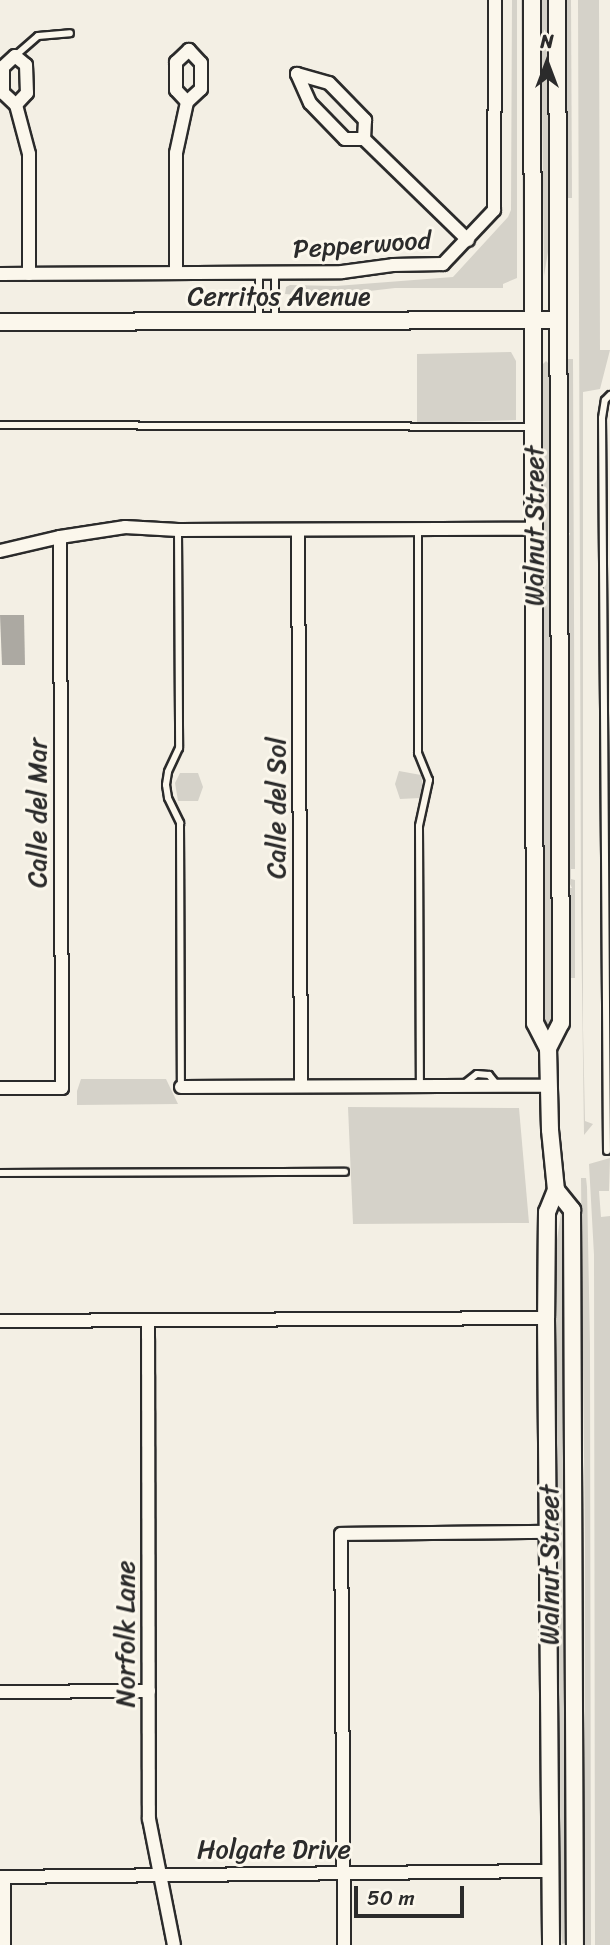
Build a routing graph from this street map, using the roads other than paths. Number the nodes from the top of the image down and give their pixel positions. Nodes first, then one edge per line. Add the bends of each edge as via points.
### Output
1 (495, 0) edge
2 (532, 0) edge
3 (557, 0) edge
4 (70, 33) dead end
5 (15, 57) junction
6 (187, 102) dead end
7 (16, 105) junction
8 (364, 139) junction
9 (468, 240) junction
10 (259, 272) junction
11 (275, 272) junction
12 (176, 273) junction
13 (0, 274) edge
14 (29, 274) junction
15 (534, 320) junction
16 (558, 320) junction
17 (267, 321) junction
18 (0, 322) edge
19 (610, 395) edge
20 (0, 425) edge
21 (533, 426) junction
22 (535, 528) junction
23 (178, 530) junction
24 (298, 530) junction
25 (418, 530) junction
26 (60, 537) junction
27 (0, 551) edge
28 (607, 810) edge
29 (548, 1048) junction
30 (300, 1086) junction
31 (420, 1086) junction
32 (549, 1086) junction
33 (181, 1087) joint
34 (0, 1088) edge
35 (607, 1151) dead end
36 (345, 1172) dead end
37 (0, 1173) edge
38 (556, 1190) junction
39 (546, 1318) junction
40 (148, 1320) junction
41 (0, 1321) edge
42 (547, 1532) junction
43 (149, 1691) junction
44 (0, 1692) edge
45 (549, 1871) junction
46 (344, 1872) junction
47 (160, 1874) junction
48 (2, 1877) edge
49 (4, 1945) edge
50 (174, 1945) edge
51 (344, 1945) edge
52 (551, 1945) edge
53 (575, 1945) edge

1 - 9 street, Pepperwood via 494,210
2 - 15 street, Walnut Street
3 - 16 street, Walnut Street
4 - 5 lane via 38,36
5 - 7 street via 26,65 27,79 27,93
5 - 7 street via 3,67 3,93
6 - 12 street via 176,153
7 - 14 street via 29,154
8 - 8 street via 345,139 310,103 297,74 329,83 365,120
8 - 9 street
9 - 11 street, Pepperwood via 443,264
10 - 11 street, Pepperwood
10 - 12 street, Pepperwood
10 - 17 lane
11 - 17 lane
12 - 14 street, Pepperwood
13 - 14 street, Pepperwood
15 - 16 street, Cerritos Avenue
15 - 17 street, Cerritos Avenue
15 - 21 street, Walnut Street
16 - 29 street, Walnut Street via 561,1023
17 - 18 street, Cerritos Avenue
19 - 28 lane via 602,418
20 - 21 lane
21 - 22 street, Walnut Street
22 - 25 street
22 - 29 street, Walnut Street via 535,1023
23 - 24 street
23 - 26 street via 125,527
23 - 33 lane via 179,748 166,785 180,823
24 - 25 street
24 - 30 street, Calle del Sol
25 - 31 lane via 418,752 429,780 419,826
26 - 27 street
26 - 34 street, Calle del Mar via 62,1088
28 - 35 lane
29 - 32 street, Walnut Street
30 - 31 street
30 - 33 street
31 - 32 street
32 - 38 street, Walnut Street
36 - 37 lane
38 - 39 street, Walnut Street via 547,1212
38 - 53 street, Walnut Street via 572,1210
39 - 40 street
39 - 42 street, Walnut Street
40 - 41 street
40 - 43 street, Norfolk Lane
42 - 45 street, Walnut Street
42 - 46 street via 341,1534
43 - 44 street
43 - 47 street, Norfolk Lane via 149,1819
45 - 46 street, Holgate Drive
45 - 52 street, Walnut Street
46 - 47 street, Holgate Drive
46 - 51 street
47 - 48 street, Holgate Drive
47 - 50 street, Norfolk Lane
48 - 49 street

